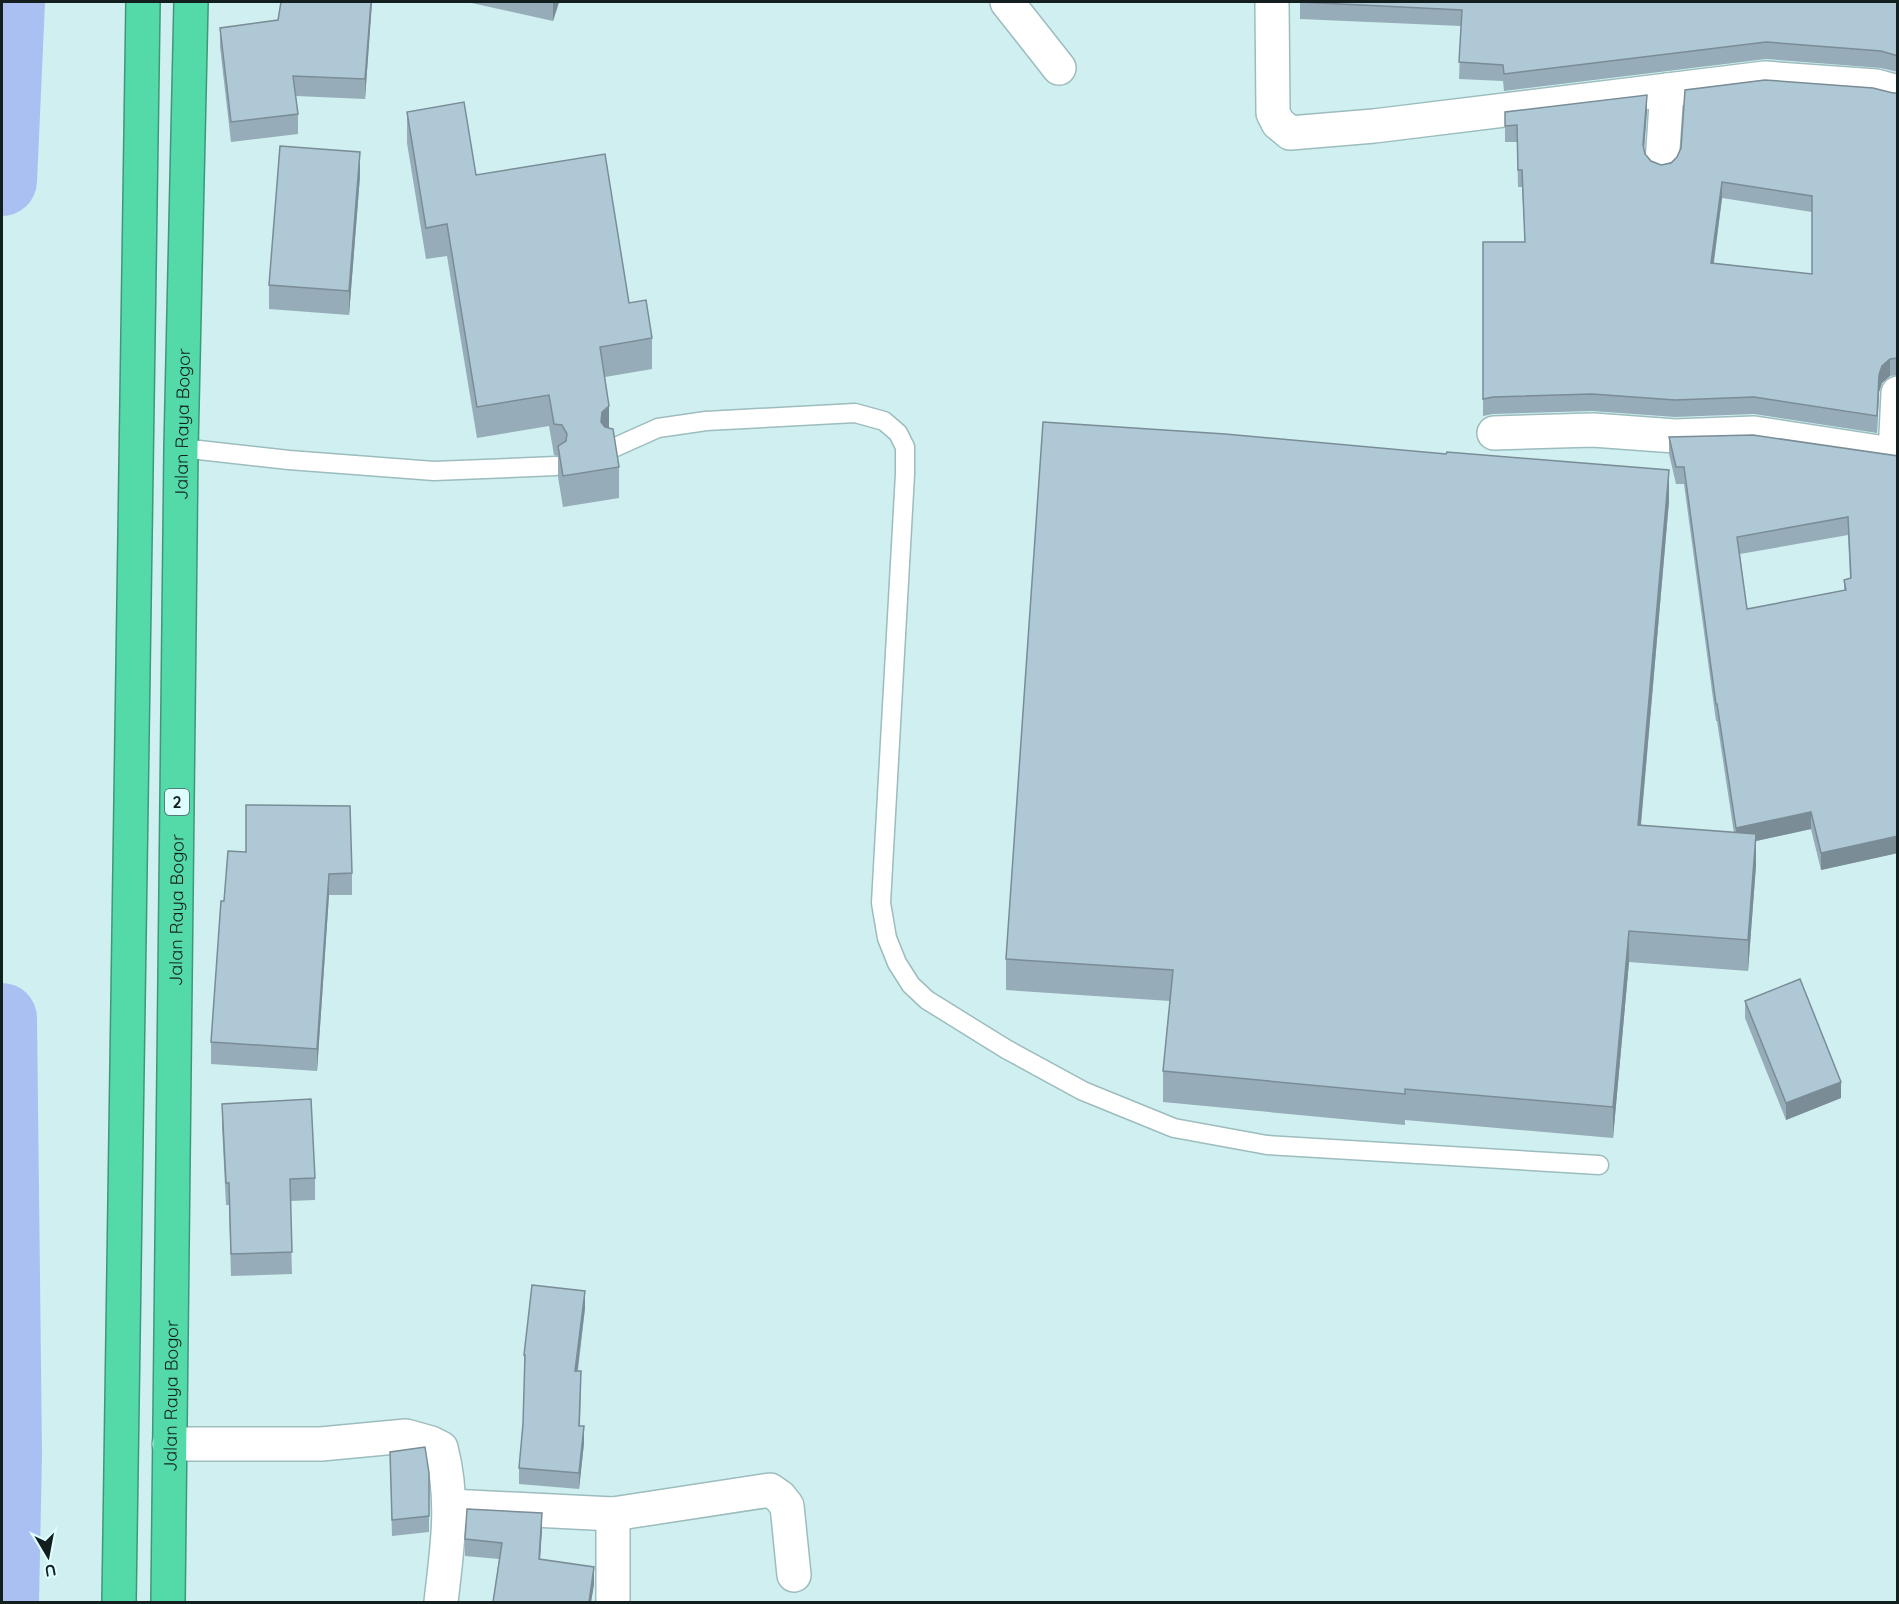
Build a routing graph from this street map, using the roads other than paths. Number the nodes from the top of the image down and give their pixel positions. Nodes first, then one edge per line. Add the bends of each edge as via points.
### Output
1 (143, 2) edge
2 (191, 2) edge
3 (1006, 2) edge
4 (1272, 2) edge
5 (1059, 68) dead end
6 (1667, 90) junction
7 (1898, 92) edge
8 (1662, 164) edge
9 (1898, 393) edge
10 (1494, 434) dead end
11 (181, 448) junction
12 (611, 448) edge
13 (1896, 455) edge
14 (556, 466) edge
15 (1599, 1165) dead end
16 (169, 1443) junction
17 (450, 1506) junction
18 (613, 1514) junction
19 (794, 1575) dead end
20 (119, 1602) edge
21 (168, 1602) edge
22 (441, 1602) edge
23 (613, 1602) edge

1 - 20 highway
2 - 11 highway, Jalan Raya Bogor / 2
3 - 5 street
4 - 6 street via 1274,113 1278,123 1290,132 1374,126
6 - 7 street via 1764,78 1876,86
6 - 8 street
9 - 13 street
10 - 13 street via 1593,430 1675,436 1754,433
11 - 14 lane via 434,471
11 - 16 highway, Jalan Raya Bogor / 2
12 - 15 lane via 658,428 818,413 870,416 898,433 905,447 905,474 881,903 887,938 897,963 927,1000 1083,1091 1174,1128 1268,1145
16 - 17 street via 321,1444 406,1437 441,1448
16 - 21 highway, Jalan Raya Bogor / 2
17 - 18 street
17 - 22 street
18 - 19 street via 770,1491 787,1506
18 - 23 street

